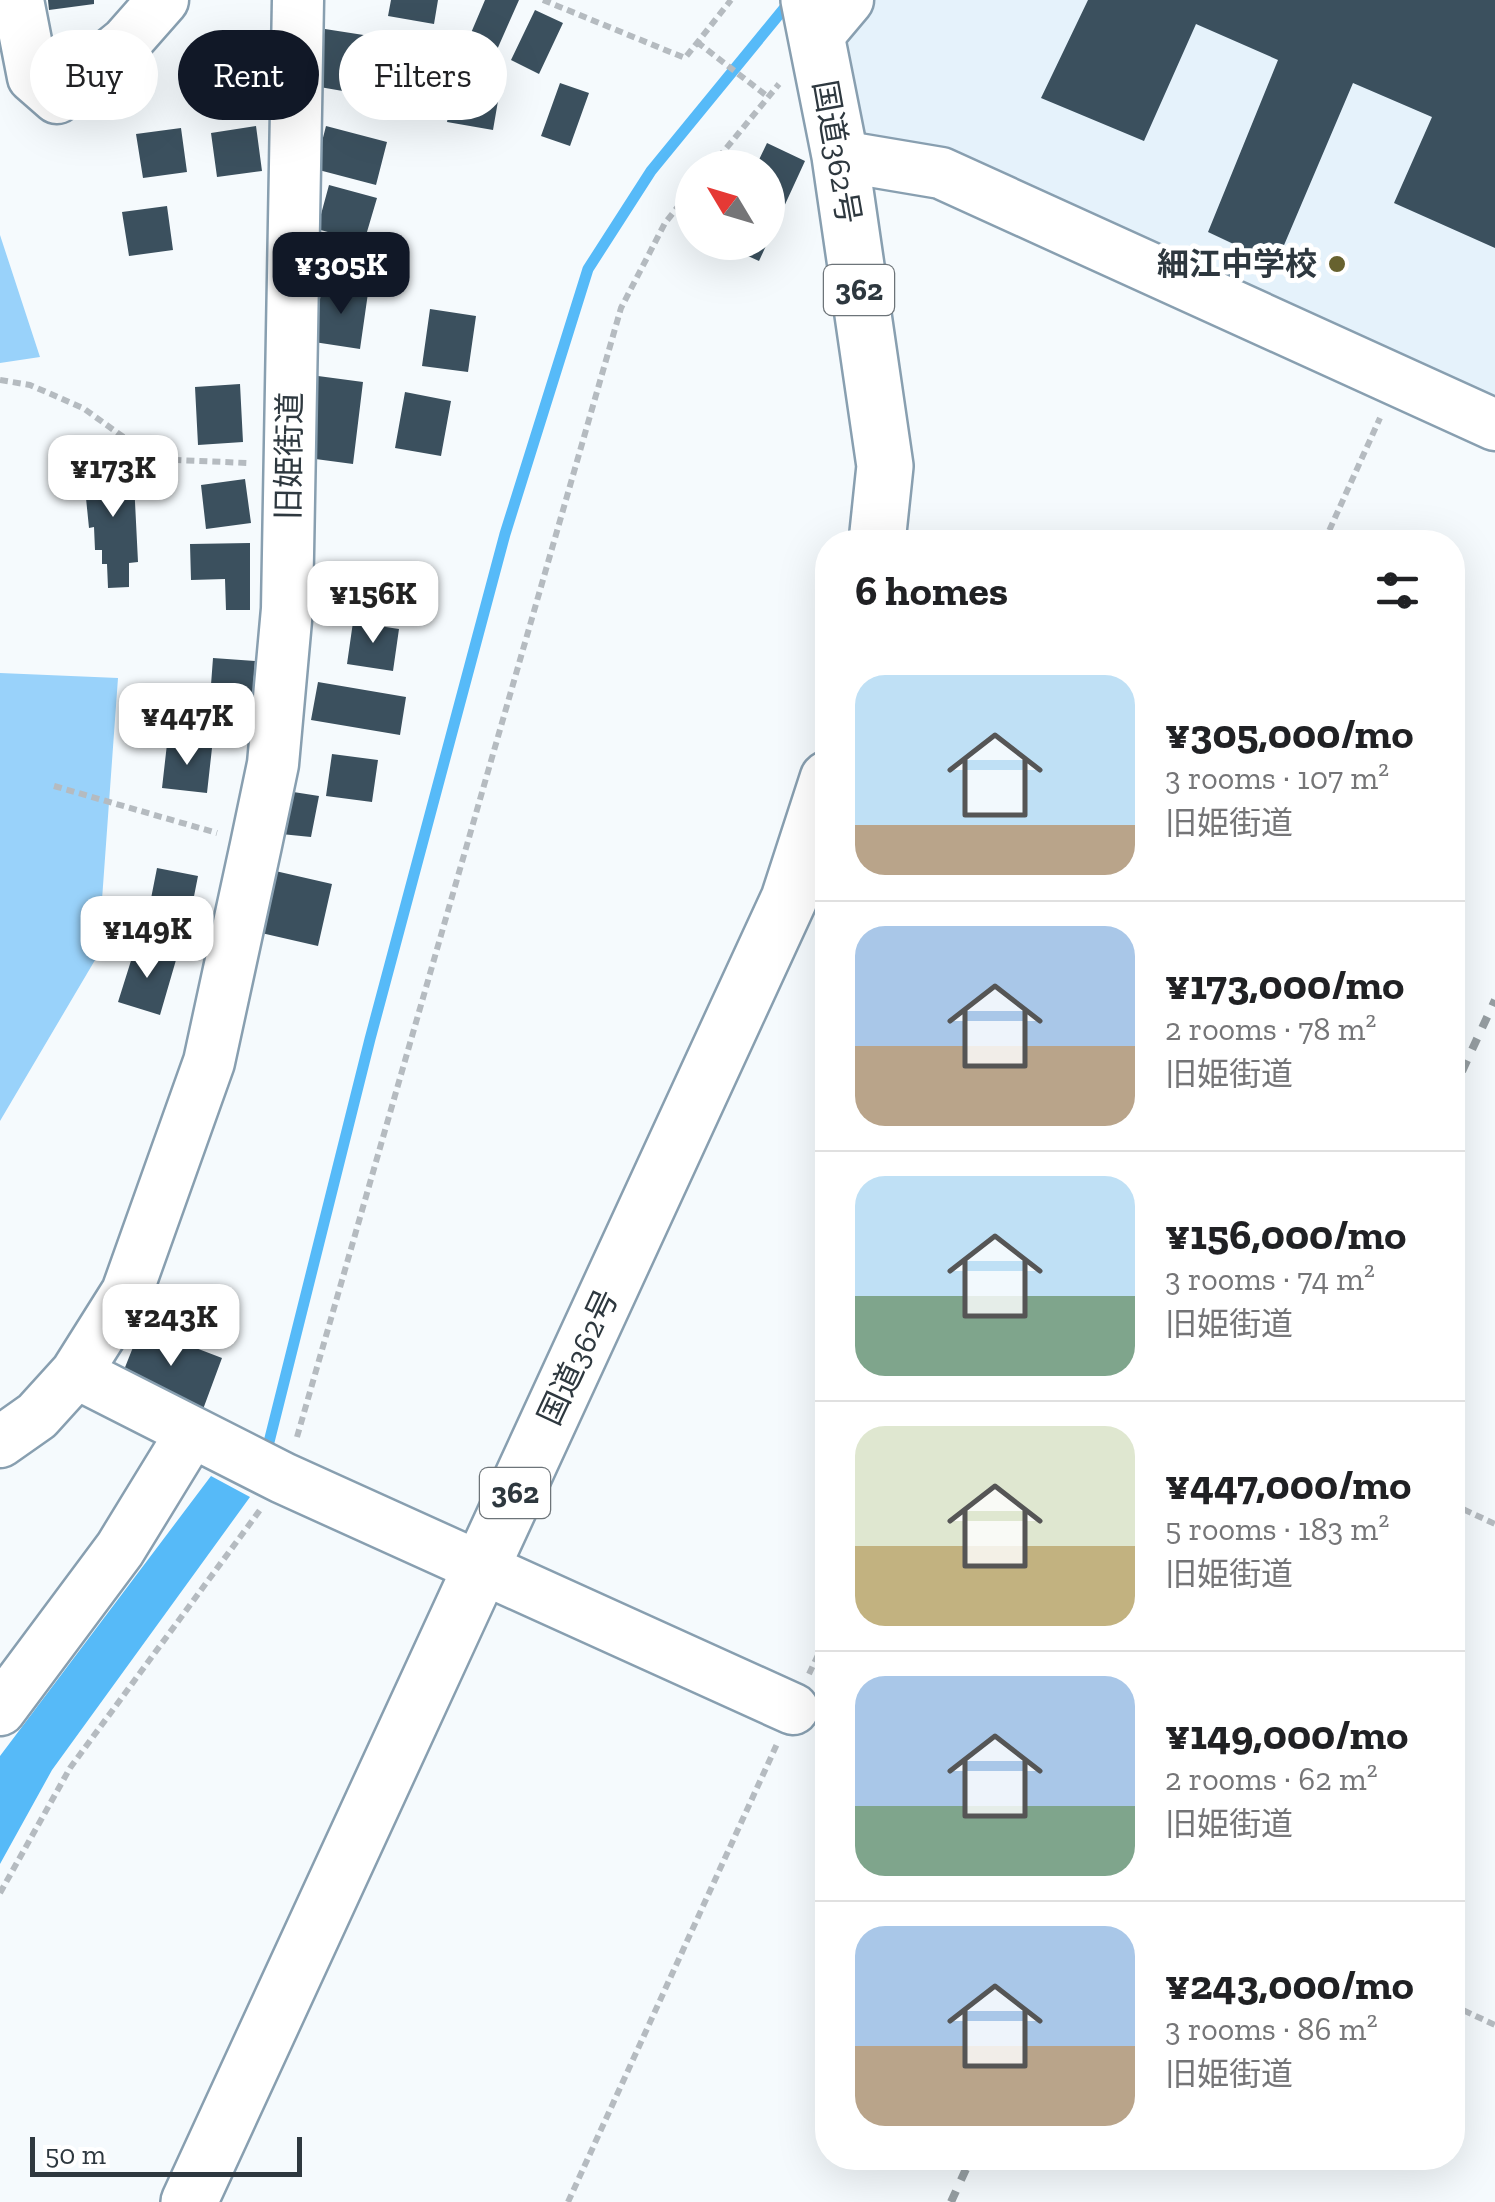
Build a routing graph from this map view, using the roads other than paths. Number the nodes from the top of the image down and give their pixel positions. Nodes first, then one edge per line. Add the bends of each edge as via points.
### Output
1 (18, 0) edge
2 (162, 0) edge
3 (298, 0) edge
4 (824, 13) edge
5 (840, 156) junction
6 (1495, 425) edge
7 (878, 530) edge
8 (815, 818) edge
9 (76, 1374) junction
10 (198, 1437) junction
11 (0, 1442) edge
12 (481, 1568) junction
13 (793, 1709) road end
14 (0, 1710) edge
15 (190, 2202) edge

1 - 2 street via 33,77 57,98 126,42
3 - 9 street, 旧姫街道 via 287,609 272,764 208,1062 127,1292
4 - 5 highway, 国道362号 / 362
5 - 6 street via 941,173
5 - 7 highway, 国道362号 / 362 via 885,466
8 - 12 highway, 国道362号 / 362 via 788,899
9 - 10 street
9 - 11 street, 旧姫街道 via 37,1416
10 - 12 street
10 - 14 street
12 - 13 street
12 - 15 highway, 国道362号 / 362

